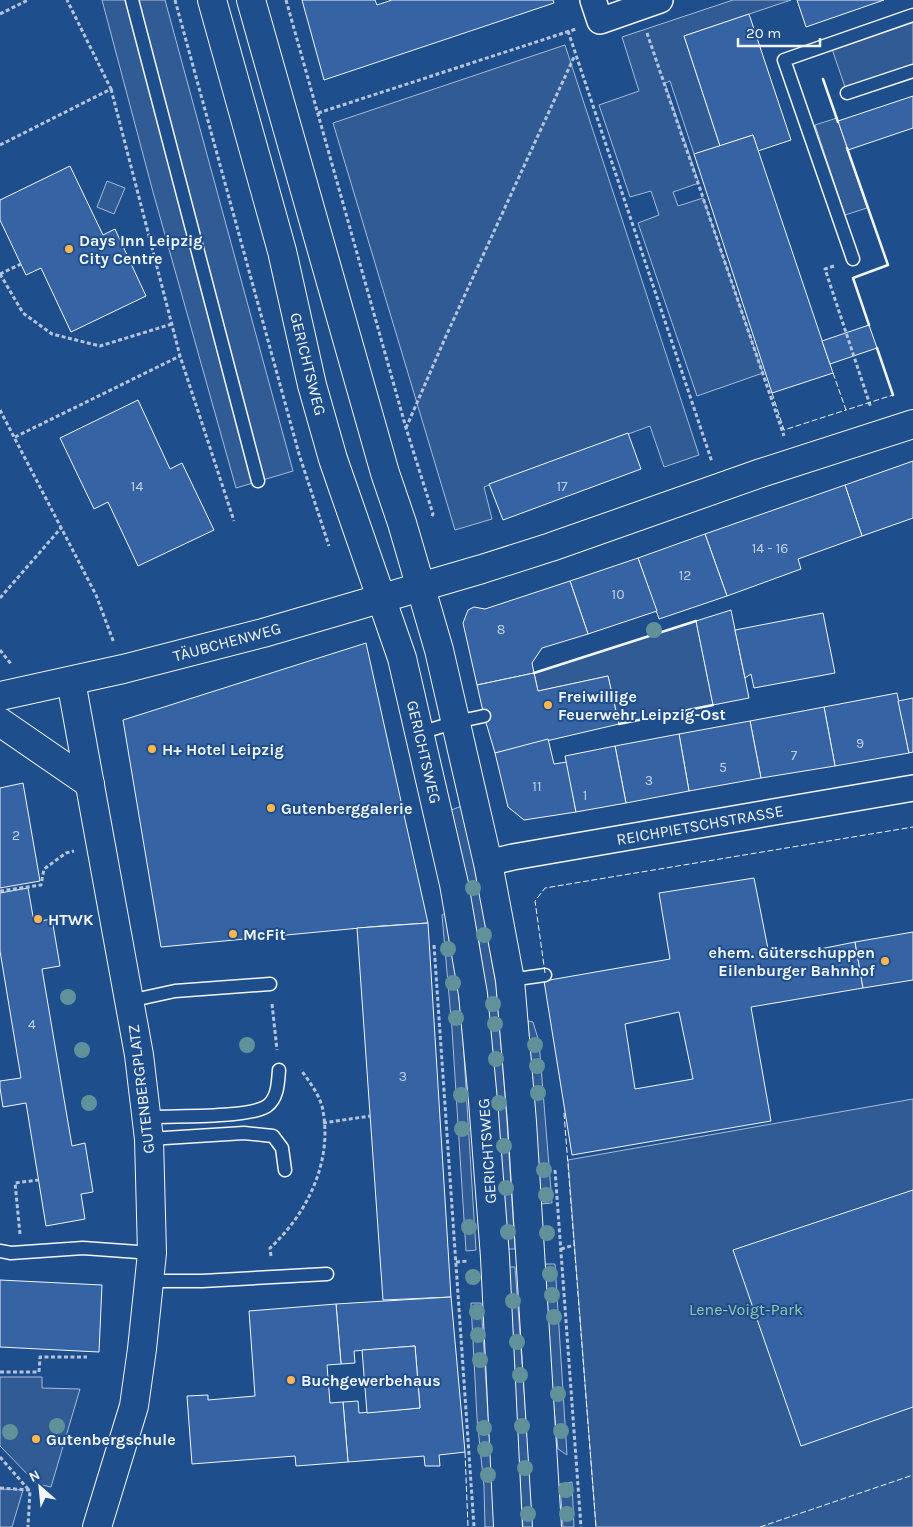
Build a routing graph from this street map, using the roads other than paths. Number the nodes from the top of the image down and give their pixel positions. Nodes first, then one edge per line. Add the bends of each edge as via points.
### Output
1 (132, 0) edge
2 (212, 0) edge
3 (251, 0) edge
4 (660, 0) edge
5 (597, 10) edge
6 (913, 15) edge
7 (913, 71) edge
8 (847, 94) dead end
9 (853, 259) road end
10 (913, 424) edge
11 (258, 481) dead end
12 (422, 586) junction
13 (382, 598) junction
14 (71, 681) junction
15 (0, 696) edge
16 (484, 716) dead end
17 (0, 722) edge
18 (456, 722) junction
19 (420, 733) junction
20 (90, 784) junction
21 (913, 788) edge
22 (488, 863) junction
23 (545, 975) dead end
24 (510, 980) junction
25 (270, 984) dead end
26 (129, 1001) junction
27 (279, 1070) dead end
28 (148, 1128) junction
29 (285, 1170) dead end
30 (0, 1251) edge
31 (152, 1253) junction
32 (328, 1274) dead end
33 (149, 1281) junction
34 (97, 1527) edge
35 (508, 1527) edge
36 (547, 1527) edge

1 - 11 lane
2 - 13 main road, GERICHTSWEG via 282,251 312,385 333,460
3 - 12 main road via 382,464
4 - 5 street
6 - 9 lane via 784,60
7 - 8 lane
10 - 12 main road, TÄUBCHENWEG via 551,547
12 - 13 main road, TÄUBCHENWEG
12 - 18 main road
13 - 14 main road, TÄUBCHENWEG via 264,633
13 - 19 main road, GERICHTSWEG via 402,658
14 - 15 main road, TÄUBCHENWEG
14 - 20 main road, GUTENBERGPLATZ
16 - 18 lane
17 - 20 main road
18 - 19 lane
18 - 22 main road
19 - 35 main road, GERICHTSWEG via 454,884 473,994 494,1247
20 - 26 main road, GUTENBERGPLATZ
21 - 22 street, REICHPIETSCHSTRASSE
22 - 24 main road
23 - 24 lane
24 - 36 main road
25 - 26 lane via 174,991
26 - 28 main road, GUTENBERGPLATZ
27 - 28 lane via 276,1092 267,1106 246,1113
28 - 29 lane via 273,1136 282,1148
28 - 31 main road, GUTENBERGPLATZ
30 - 31 lane via 83,1248
31 - 33 main road, GUTENBERGPLATZ
32 - 33 lane
33 - 34 main road, GUTENBERGPLATZ via 134,1406

